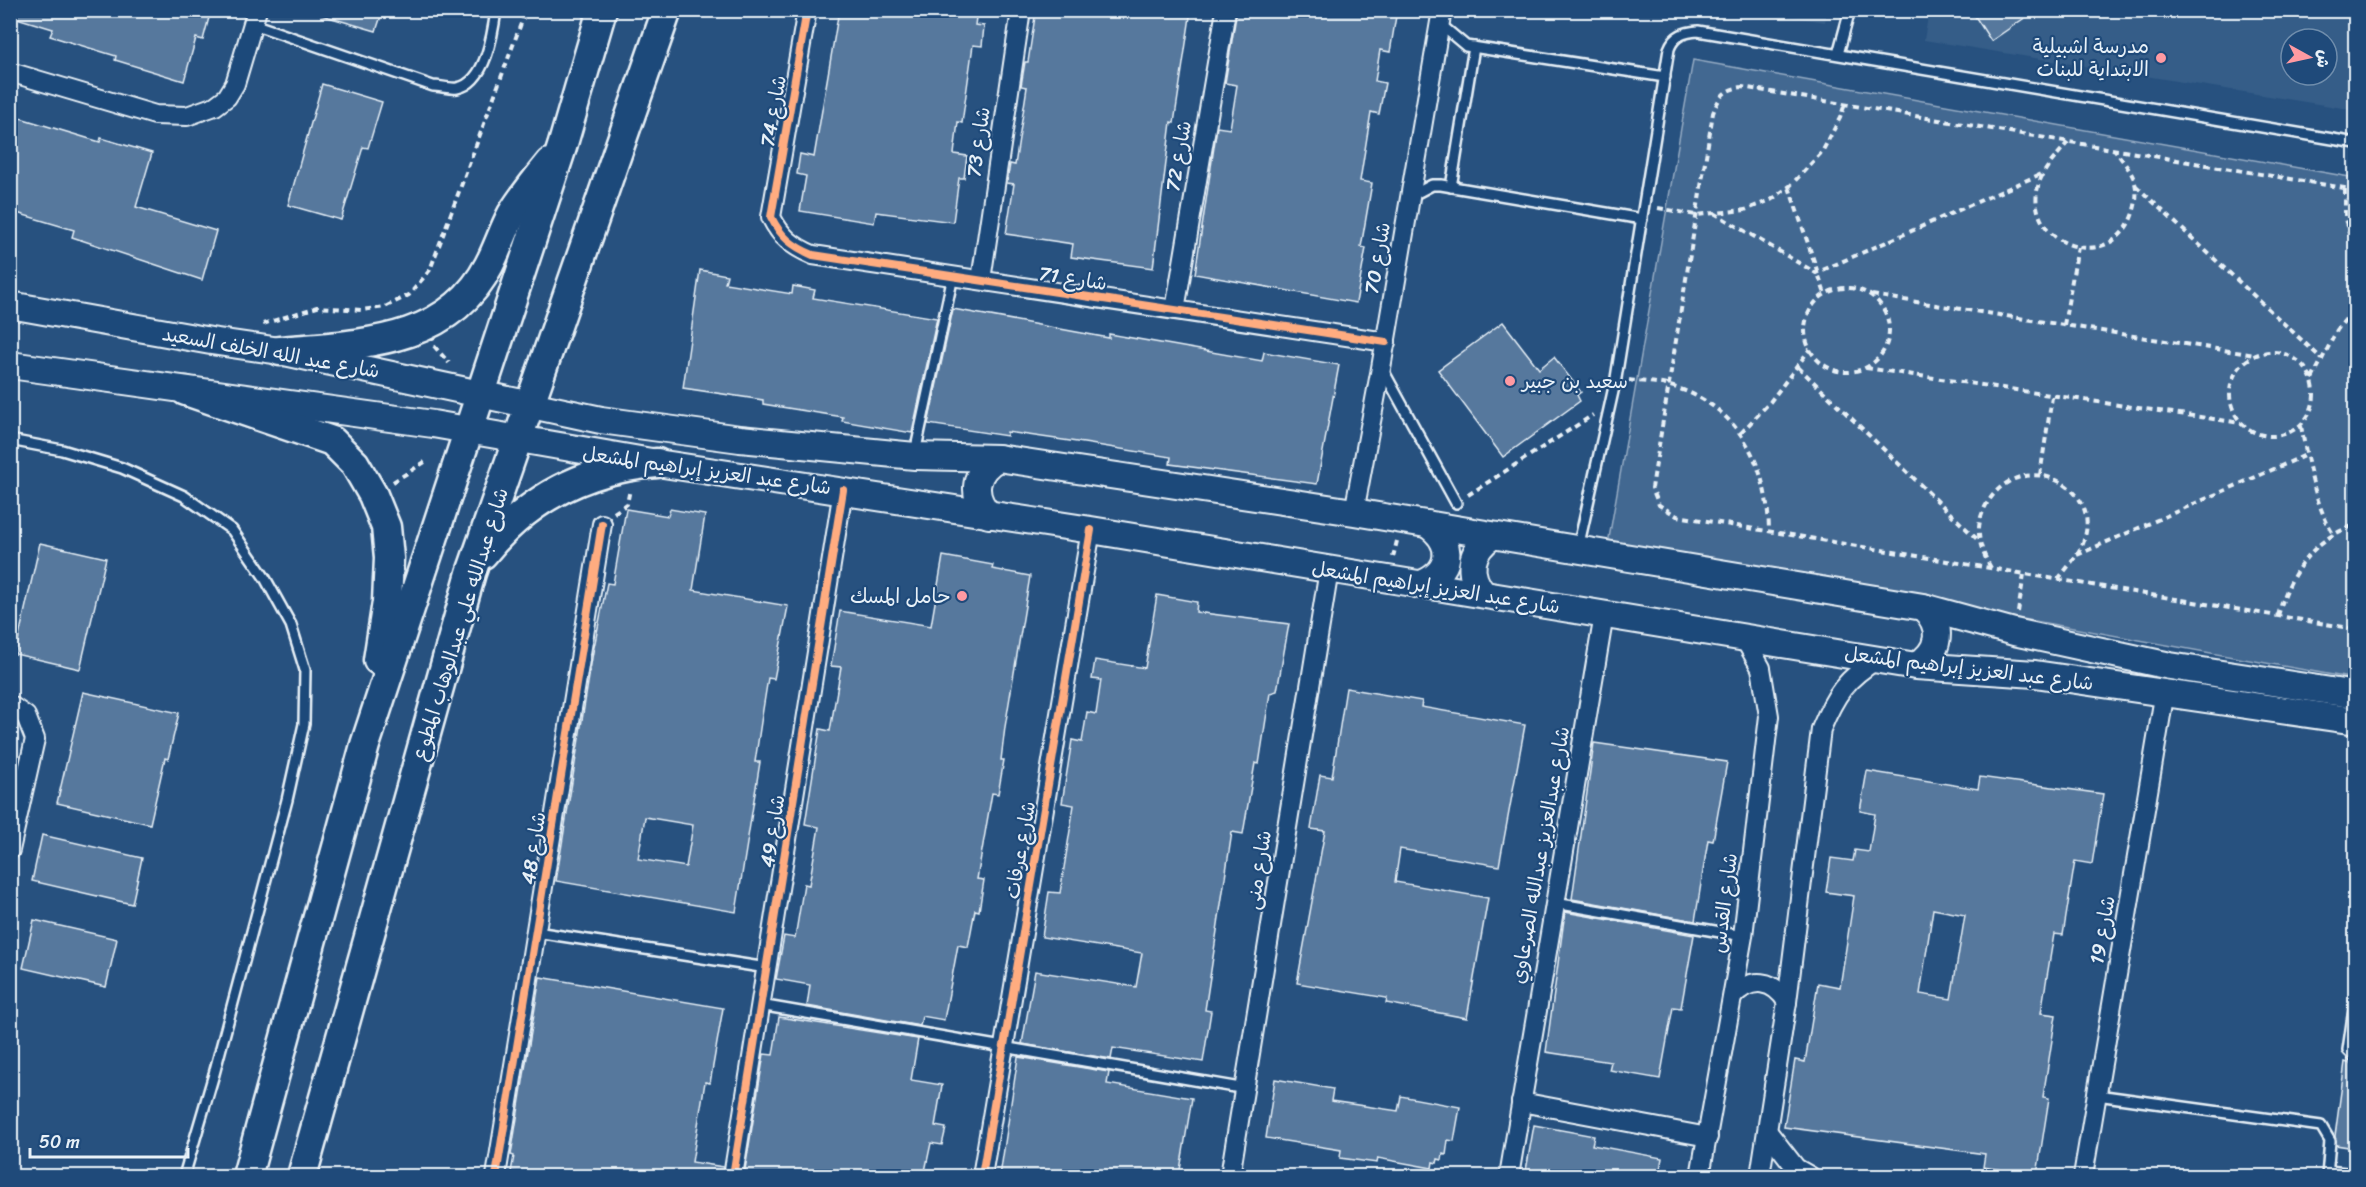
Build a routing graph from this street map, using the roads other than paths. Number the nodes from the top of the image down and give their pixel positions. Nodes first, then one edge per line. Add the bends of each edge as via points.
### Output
1 (496, 10) edge
2 (602, 10) edge
3 (667, 10) edge
4 (807, 10) edge
5 (1021, 10) edge
6 (1226, 10) edge
7 (1850, 10) edge
8 (1867, 10) edge
9 (1886, 10) edge
10 (255, 17) edge
11 (1441, 17) edge
12 (1474, 47) junction
13 (1838, 54) junction
14 (10, 72) edge
15 (1665, 77) junction
16 (2355, 143) edge
17 (562, 147) junction
18 (1451, 186) junction
19 (1411, 196) junction
20 (771, 217) joint
21 (1642, 219) junction
22 (953, 276) junction
23 (981, 280) junction
24 (10, 305) edge
25 (1175, 310) junction
26 (1386, 342) junction
27 (280, 351) junction
28 (10, 365) edge
29 (1381, 368) junction
30 (186, 391) junction
31 (481, 394) junction
32 (530, 405) junction
33 (469, 430) junction
34 (10, 440) edge
35 (517, 440) junction
36 (915, 456) junction
37 (998, 458) junction
38 (646, 464) junction
39 (843, 490) junction
40 (1456, 503) road end
41 (1354, 512) junction
42 (989, 515) junction
43 (603, 524) road end
44 (1427, 524) junction
45 (1091, 530) junction
46 (1492, 536) junction
47 (1578, 551) junction
48 (1329, 570) junction
49 (471, 573) junction
50 (1419, 585) junction
51 (1483, 594) junction
52 (1923, 607) junction
53 (1604, 615) junction
54 (1744, 638) junction
55 (1878, 659) junction
56 (1916, 666) junction
57 (2165, 691) junction
58 (2355, 695) edge
59 (10, 705) edge
60 (2355, 722) edge
61 (365, 745) junction
62 (10, 850) edge
63 (1555, 903) junction
64 (536, 932) junction
65 (1743, 936) junction
66 (767, 968) junction
67 (2355, 995) edge
68 (1733, 996) junction
69 (1787, 1002) junction
70 (760, 1005) junction
71 (1004, 1047) junction
72 (2355, 1058) edge
73 (1246, 1089) junction
74 (2097, 1095) junction
75 (1521, 1102) junction
76 (1768, 1132) junction
77 (1708, 1137) junction
78 (2327, 1174) edge
79 (2355, 1174) edge
80 (184, 1176) edge
81 (247, 1176) edge
82 (302, 1176) edge
83 (496, 1176) edge
84 (733, 1176) edge
85 (982, 1176) edge
86 (1230, 1176) edge
87 (1509, 1176) edge
88 (1700, 1176) edge
89 (1760, 1176) edge
90 (1810, 1176) edge
91 (2083, 1176) edge

1 - 10 lane via 490,46 474,79 458,88 433,86
2 - 17 main road
3 - 32 main road, شارع عبدالله علي عبدالوهاب المطوع
4 - 20 street, شارع 74
5 - 23 street, شارع 73
6 - 25 street, شارع 72
7 - 13 lane
8 - 9 lane
10 - 14 street via 235,84 227,97 187,116 155,115
11 - 12 lane via 1456,41
11 - 19 street, شارع 70
12 - 15 lane
12 - 18 lane
13 - 15 lane via 1689,31 1672,42
13 - 16 lane
15 - 21 lane
17 - 27 main road via 512,214 475,287 444,315 421,329 380,341
17 - 31 main road
18 - 19 lane via 1432,185
18 - 21 lane
19 - 26 street, شارع 70
20 - 22 street, شارع 71 via 787,241 813,255
21 - 47 lane via 1616,378
22 - 23 street, شارع 71
22 - 36 lane
23 - 25 street, شارع 71
24 - 27 main road, شارع عبد الله الخلف السعيد
25 - 26 street, شارع 71
26 - 29 street, شارع 70
27 - 31 main road, شارع عبد الله الخلف السعيد
28 - 30 main road
29 - 40 lane
29 - 41 street, شارع 70
30 - 33 main road
30 - 61 main road via 332,441 355,464 373,495 386,527 388,580
31 - 32 main road, شارع عبد الله الخلف السعيد
31 - 33 main road
32 - 35 main road, شارع عبدالله علي عبدالوهاب المطوع
32 - 36 main road, شارع عبد العزيز إبراهيم المشعل via 601,420 740,439
33 - 35 main road
33 - 61 main road
34 - 80 lane via 122,468 183,496 232,530 291,625 305,670 304,724 287,800
35 - 38 main road, شارع عبد العزيز إبراهيم المشعل
35 - 49 main road, شارع عبدالله علي عبدالوهاب المطوع
36 - 37 main road, شارع عبد العزيز إبراهيم المشعل
37 - 41 main road, شارع عبد العزيز إبراهيم المشعل
37 - 42 main road via 987,464 976,485 977,497
38 - 39 main road, شارع عبد العزيز إبراهيم المشعل
38 - 49 main road via 584,477 534,503 499,535
39 - 42 main road, شارع عبد العزيز إبراهيم المشعل
39 - 66 street, شارع 49
41 - 44 main road, شارع عبد العزيز إبراهيم المشعل
42 - 45 main road, شارع عبد العزيز إبراهيم المشعل
43 - 64 street, شارع 48
44 - 46 main road, شارع عبد العزيز إبراهيم المشعل
44 - 50 main road via 1442,538 1447,557 1432,580
45 - 48 main road, شارع عبد العزيز إبراهيم المشعل
45 - 71 street, شارع عرفات
46 - 47 main road, شارع عبد العزيز إبراهيم المشعل
46 - 51 main road via 1476,551 1472,562 1476,585
47 - 52 main road, شارع عبد العزيز إبراهيم المشعل
48 - 50 main road, شارع عبد العزيز إبراهيم المشعل
48 - 73 street, شارع منى
49 - 82 main road, شارع عبدالله علي عبدالوهاب المطوع
50 - 51 main road, شارع عبد العزيز إبراهيم المشعل
51 - 53 main road, شارع عبد العزيز إبراهيم المشعل
52 - 56 main road via 1937,626 1938,639 1927,660
52 - 58 main road, شارع عبد العزيز إبراهيم المشعل via 2014,632 2170,666
53 - 54 main road, شارع عبد العزيز إبراهيم المشعل
53 - 63 street, شارع عبدالعزيز عبدالله الصرعاوي
54 - 55 main road, شارع عبد العزيز إبراهيم المشعل
54 - 65 street, شارع القدس via 1761,668 1769,716
55 - 56 main road, شارع عبد العزيز إبراهيم المشعل
55 - 69 street via 1843,686 1821,729
56 - 57 main road, شارع عبد العزيز إبراهيم المشعل via 2035,674
57 - 60 main road, شارع عبد العزيز إبراهيم المشعل
57 - 74 street, شارع 19
59 - 62 street via 26,716 35,739
61 - 81 main road
63 - 65 lane
63 - 75 street, شارع عبدالعزيز عبدالله الصرعاوي
64 - 66 lane
64 - 83 street, شارع 48
65 - 68 street, شارع القدس
66 - 70 street, شارع 49
67 - 72 lane via 2348,1050
68 - 69 street via 1741,988 1762,982 1772,985
68 - 77 street, شارع القدس
69 - 76 street
70 - 71 lane
70 - 84 street, شارع 49
71 - 73 lane
71 - 85 street, شارع عرفات
73 - 86 street, شارع منى
74 - 78 lane via 2321,1126 2330,1140
74 - 91 street, شارع 19
75 - 77 street
75 - 87 street, شارع عبدالعزيز عبدالله الصرعاوي
76 - 89 street
76 - 90 street via 1796,1168
77 - 88 street, شارع القدس
78 - 79 lane

